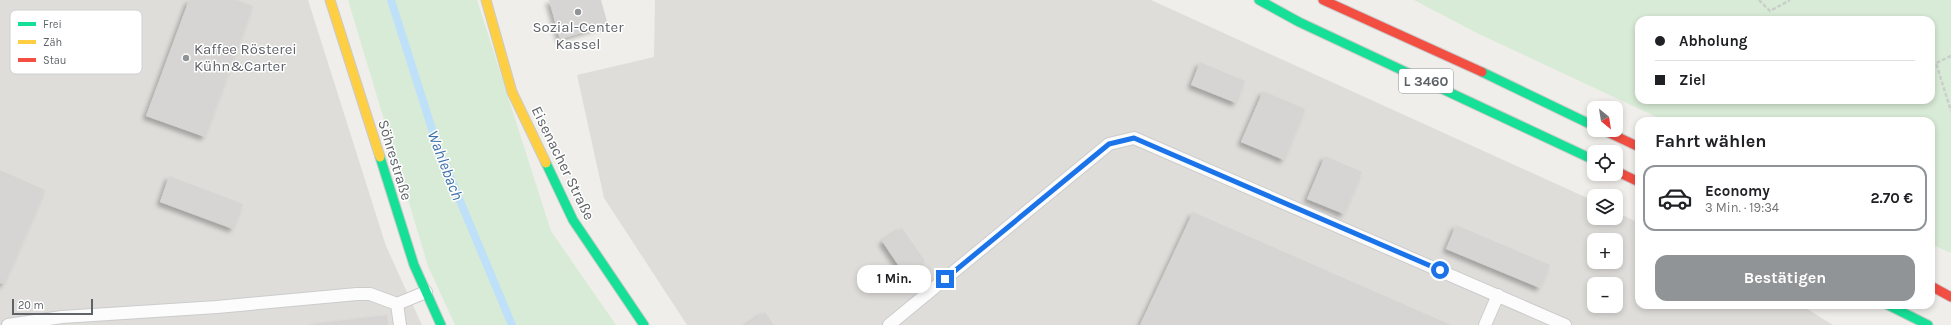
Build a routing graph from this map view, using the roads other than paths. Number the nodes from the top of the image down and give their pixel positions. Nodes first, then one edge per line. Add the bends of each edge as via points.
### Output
1 (330, 0) edge
2 (486, 0) edge
3 (1259, 0) edge
4 (1322, 0) edge
5 (1587, 123) edge
6 (1618, 137) edge
7 (1635, 145) edge
8 (1587, 157) edge
9 (1623, 174) edge
10 (1635, 180) edge
11 (1935, 288) edge
12 (426, 292) junction
13 (1498, 295) junction
14 (1951, 297) edge
15 (397, 304) junction
16 (1896, 309) edge
17 (8, 325) edge
18 (400, 325) edge
19 (441, 325) edge
20 (644, 325) edge
21 (889, 325) edge
22 (1484, 325) edge
23 (1565, 325) edge
24 (1928, 325) edge

1 - 12 main road, Söhrestraße via 414,265
2 - 20 main road, Eisenacher Straße via 512,92 573,220
3 - 8 main road, L 3460 via 1299,22
4 - 5 main road, L 3460
6 - 7 main road
9 - 10 main road
11 - 14 main road
12 - 15 lane
12 - 19 main road, Söhrestraße
13 - 21 lane via 1134,138 1109,144
13 - 22 lane
13 - 23 lane
15 - 17 lane via 370,294 357,294 217,307 62,317
15 - 18 lane
16 - 24 main road

